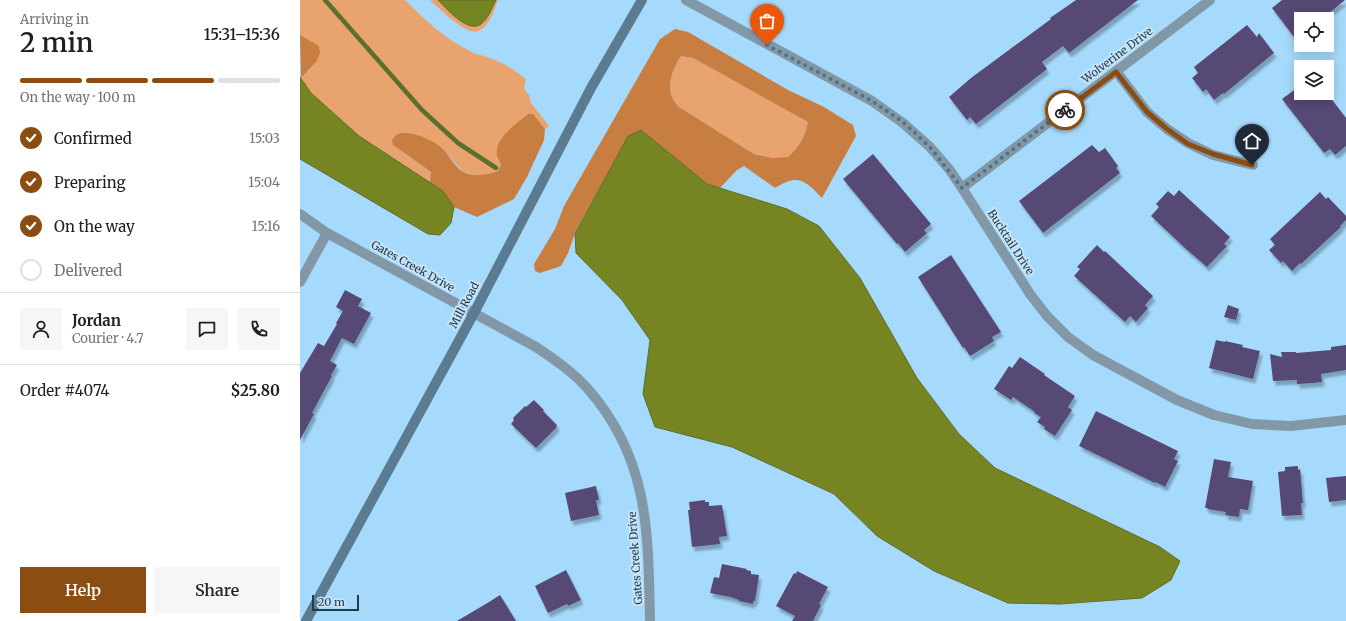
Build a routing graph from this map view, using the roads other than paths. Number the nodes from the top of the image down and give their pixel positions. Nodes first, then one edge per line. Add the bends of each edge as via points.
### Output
1 (642, 0) edge
2 (686, 0) edge
3 (1210, 0) edge
4 (1116, 72) junction
5 (1252, 165) dead end
6 (962, 188) junction
7 (300, 214) edge
8 (327, 232) junction
9 (300, 282) edge
10 (474, 313) junction
11 (1346, 420) edge
12 (306, 621) edge
13 (650, 621) edge

1 - 10 street, Mill Road via 591,88
2 - 6 street, Bucktail Drive via 872,101 903,122 930,147
3 - 4 street, Wolverine Drive
4 - 5 street via 1147,112 1188,144
4 - 6 street, Wolverine Drive
6 - 11 street, Bucktail Drive via 1036,302 1068,337 1093,355 1177,400 1214,415 1252,424 1291,426
7 - 8 street, Gates Creek Drive
8 - 9 street
8 - 10 street, Gates Creek Drive
10 - 12 street, Mill Road
10 - 13 street, Gates Creek Drive via 536,347 563,366 587,388 607,413 622,438 637,474 645,511

